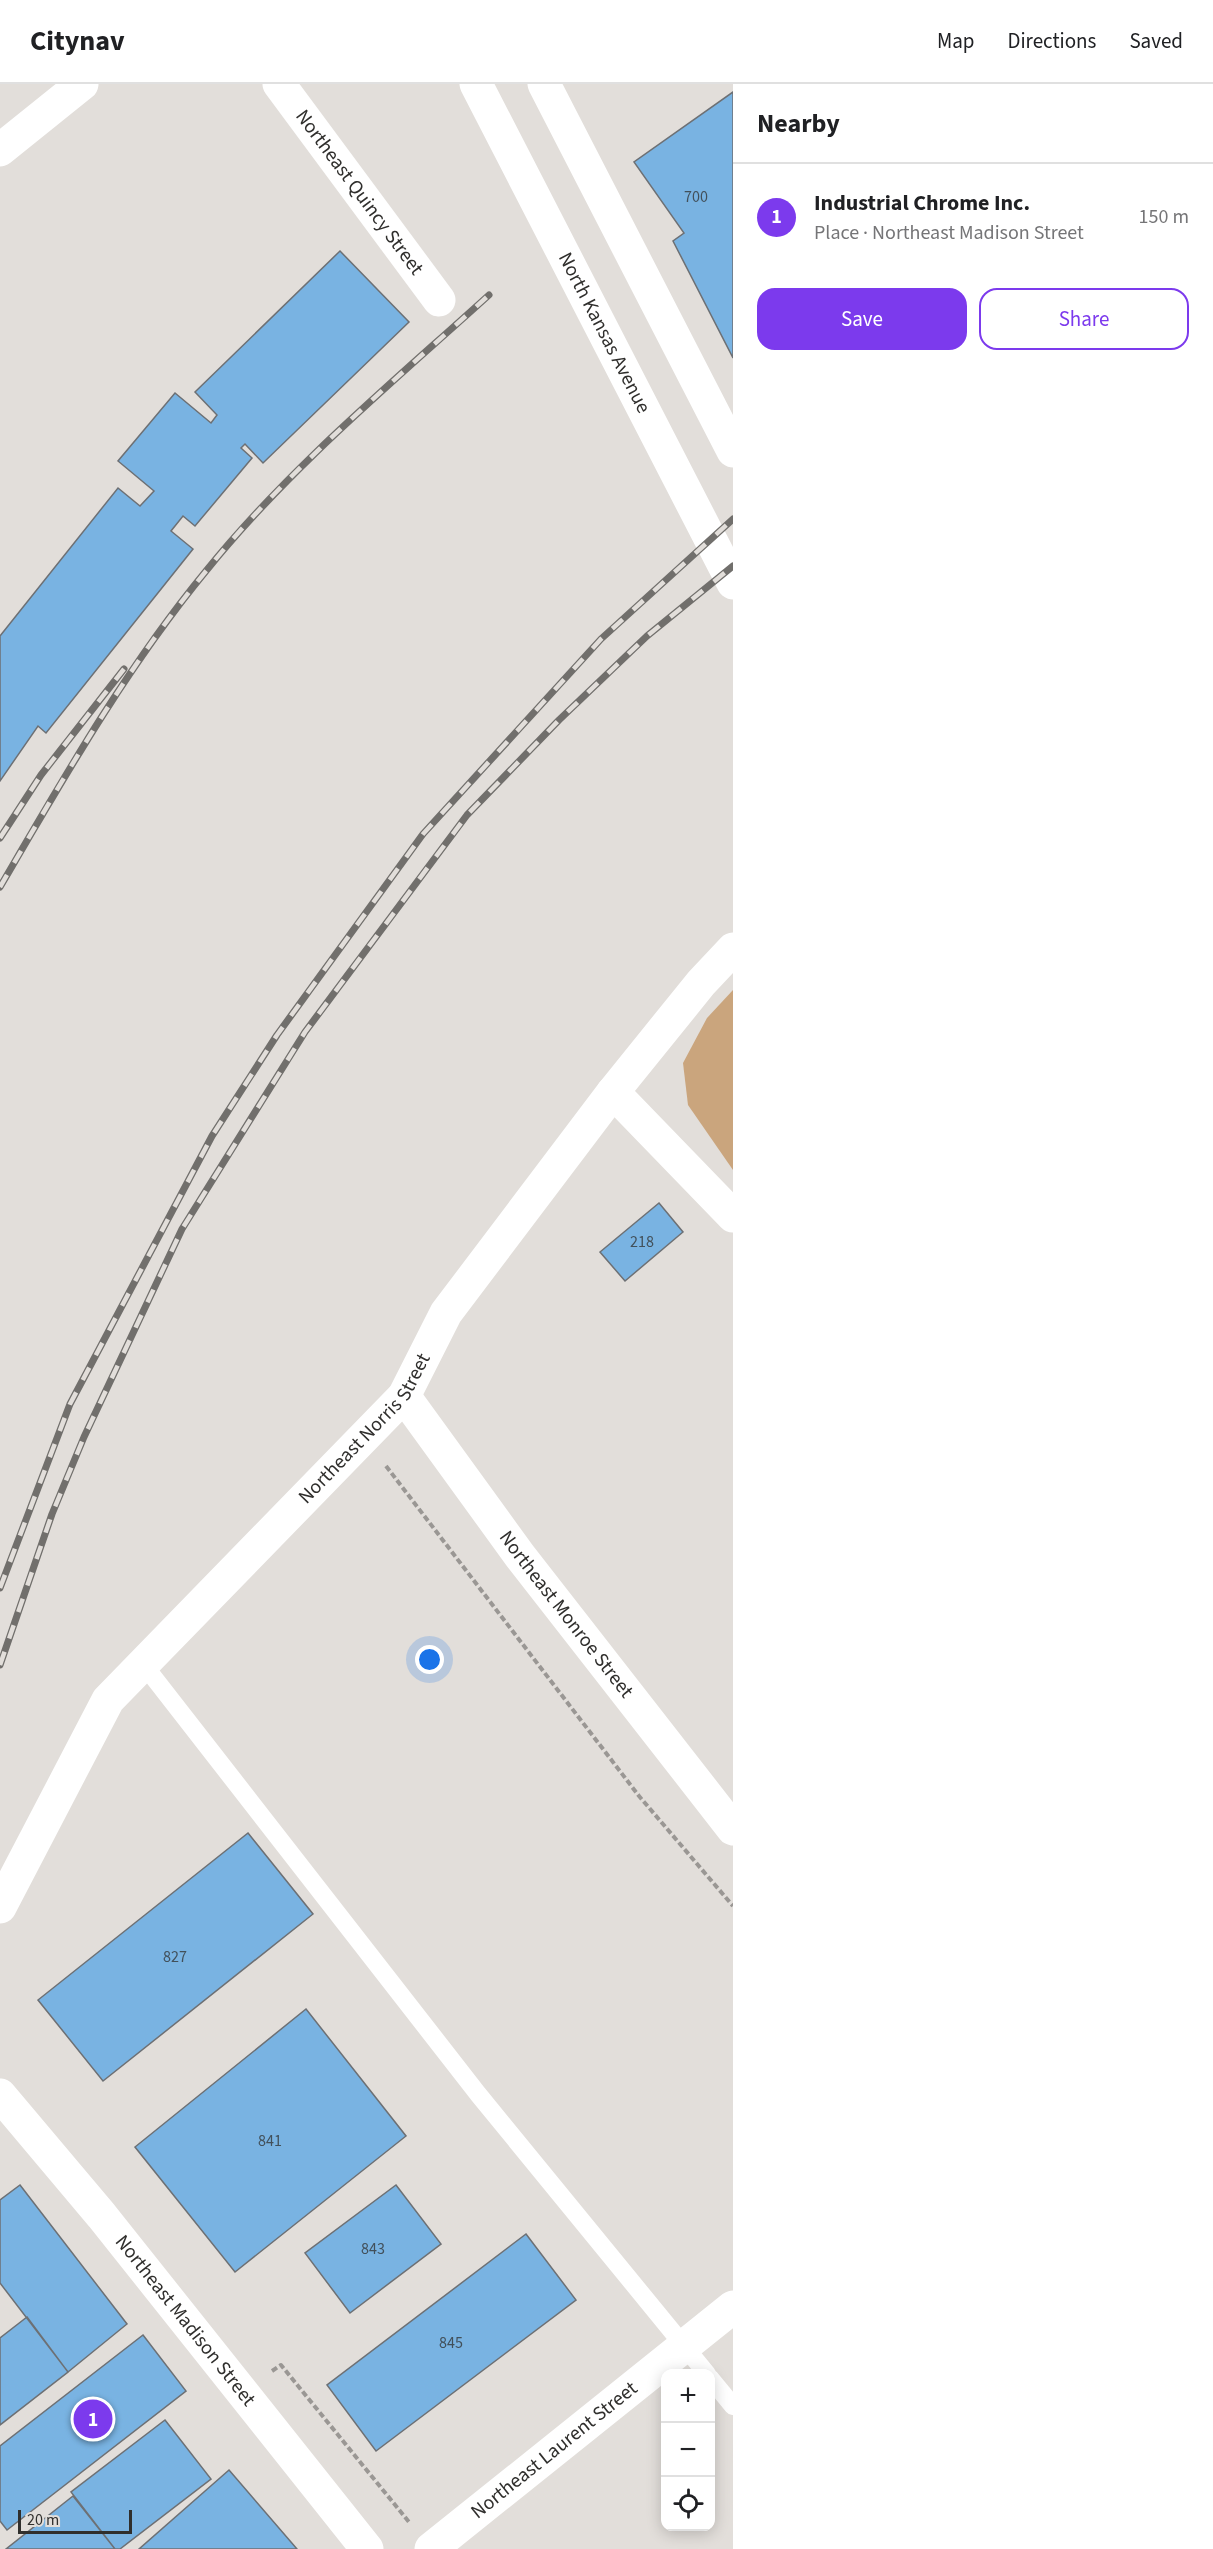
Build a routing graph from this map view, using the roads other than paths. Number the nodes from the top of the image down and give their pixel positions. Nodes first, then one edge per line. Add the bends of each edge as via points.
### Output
1 (82, 84) edge
2 (279, 84) edge
3 (476, 84) edge
4 (544, 84) edge
5 (0, 150) edge
6 (439, 300) dead end
7 (733, 451) edge
8 (733, 583) edge
9 (733, 949) edge
10 (613, 1092) junction
11 (733, 1216) edge
12 (405, 1396) junction
13 (144, 1665) junction
14 (733, 1829) edge
15 (0, 1907) edge
16 (0, 2096) edge
17 (733, 2307) edge
18 (684, 2346) junction
19 (704, 2369) edge
20 (715, 2383) edge
21 (733, 2406) edge
22 (432, 2548) edge
23 (367, 2549) edge

1 - 5 street
2 - 6 street, Northeast Quincy Street
3 - 8 street, North Kansas Avenue
4 - 7 street
9 - 10 street, Northeast Norris Street
10 - 11 street
10 - 12 street, Northeast Norris Street via 446,1313
12 - 13 street, Northeast Norris Street
12 - 14 street, Northeast Monroe Street via 520,1556
13 - 15 street, Northeast Norris Street via 108,1700
13 - 18 lane via 478,2094
16 - 23 street, Northeast Madison Street via 102,2216
17 - 18 street, Northeast Laurent Street
18 - 19 lane
18 - 22 street, Northeast Laurent Street
20 - 21 lane

